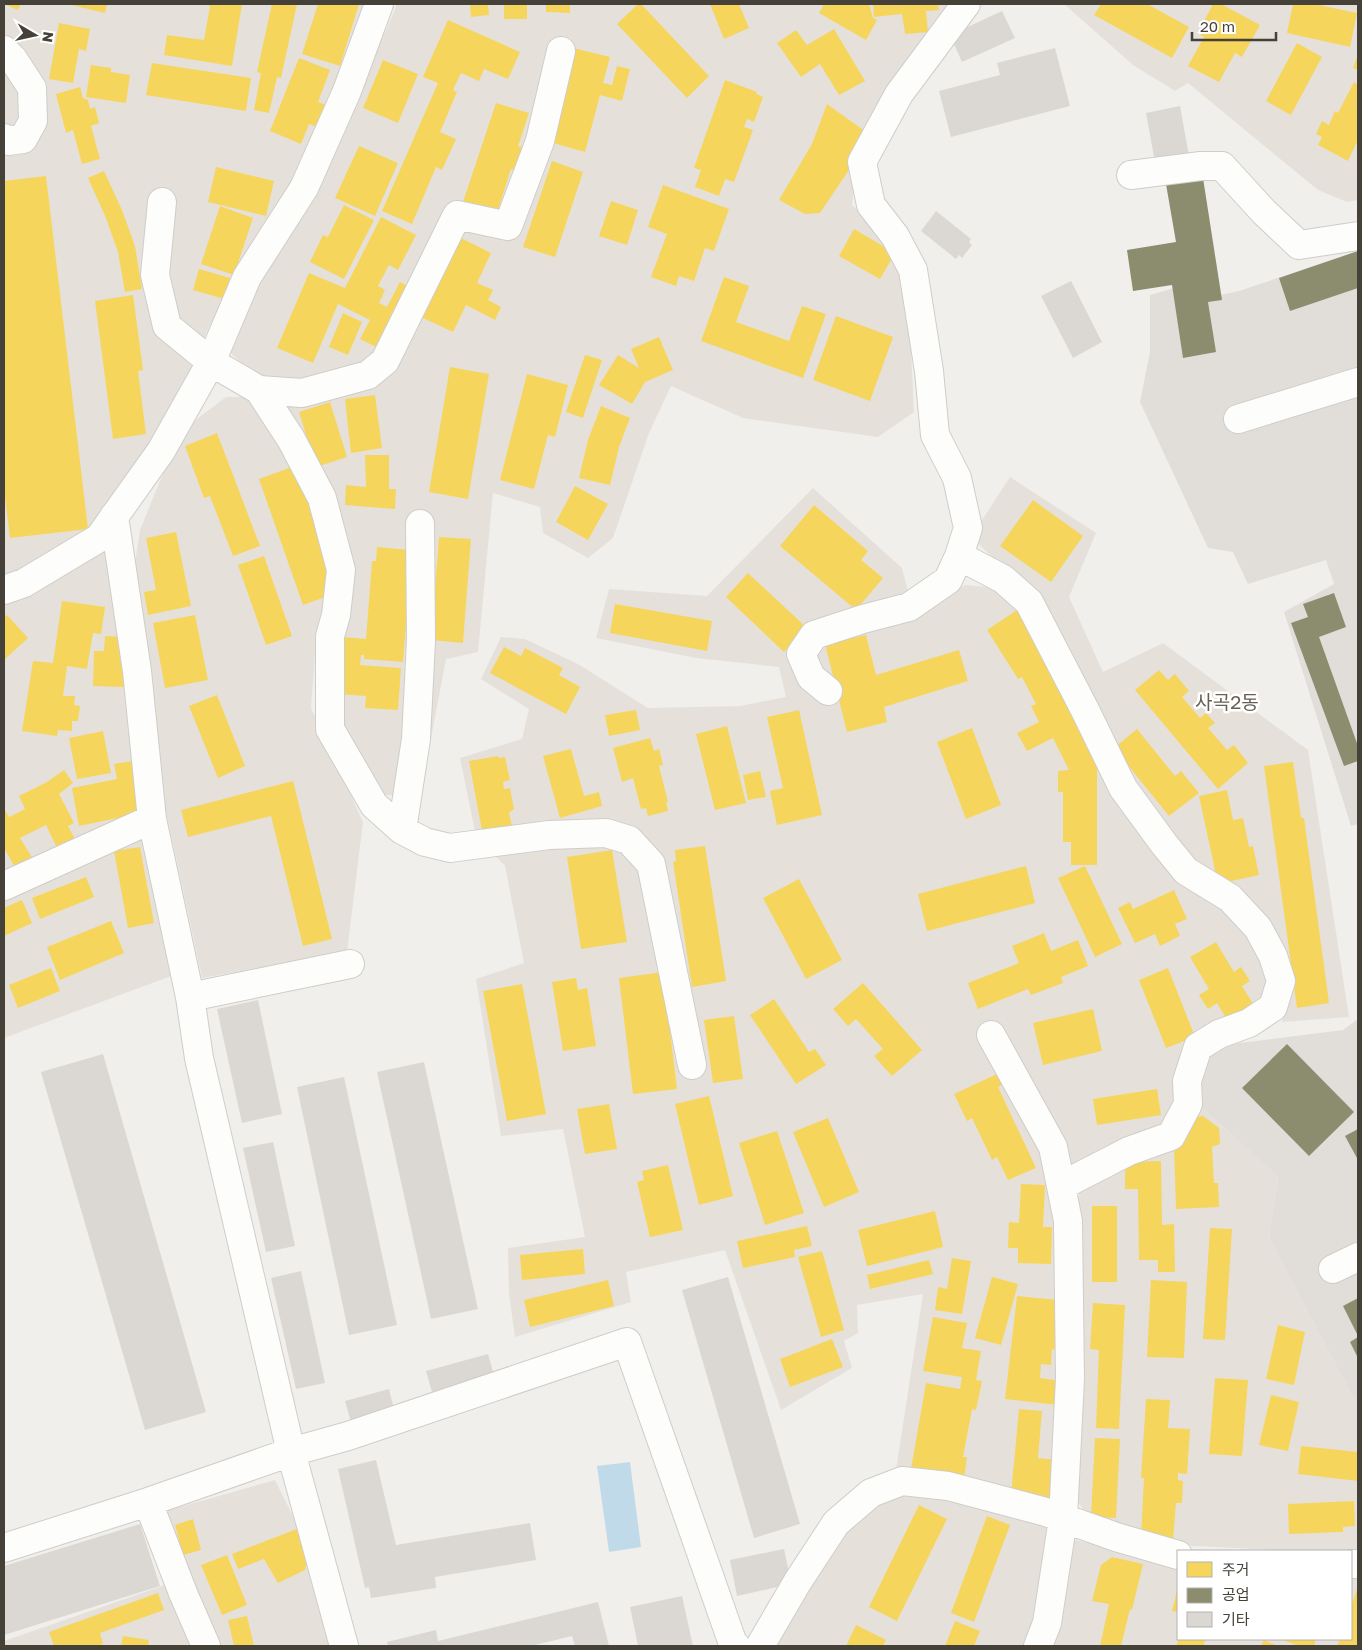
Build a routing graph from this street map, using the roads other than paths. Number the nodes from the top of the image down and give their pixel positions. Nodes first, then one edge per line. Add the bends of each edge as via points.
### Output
1 (379, 4) edge
2 (966, 4) edge
3 (4, 50) edge
4 (561, 51) dead end
5 (4, 138) edge
6 (1131, 176) dead end
7 (162, 202) dead end
8 (1358, 236) edge
9 (211, 362) junction
10 (1358, 382) edge
11 (259, 390) junction
12 (1238, 419) dead end
13 (114, 516) junction
14 (420, 524) dead end
15 (959, 556) junction
16 (4, 590) edge
17 (828, 691) dead end
18 (152, 819) junction
19 (402, 830) junction
20 (4, 886) edge
21 (350, 964) dead end
22 (190, 997) junction
23 (991, 1035) dead end
24 (692, 1066) dead end
25 (1061, 1186) junction
26 (1358, 1257) edge
27 (1333, 1269) dead end
28 (291, 1452) junction
29 (148, 1502) junction
30 (1063, 1518) junction
31 (4, 1548) edge
32 (1177, 1555) edge
33 (206, 1646) edge
34 (344, 1646) edge
35 (736, 1646) edge
36 (760, 1646) edge
37 (1038, 1646) edge

1 - 9 street via 347,91 304,188 246,277
2 - 15 street via 899,94 862,162 871,205 895,236 913,270 929,370 935,435 957,478 968,528
3 - 5 street via 32,88 33,121 24,139 8,141
4 - 11 street via 540,141 508,226 457,215 385,361 368,375 302,393
6 - 8 street via 1222,166 1299,245
7 - 9 street via 155,275 167,326
9 - 11 street
9 - 13 street via 161,451
10 - 12 street
11 - 19 street via 292,439 322,498 341,570 330,636 330,729 374,805
13 - 16 street via 98,538 24,583
13 - 18 street via 137,671
14 - 19 street via 421,641 416,739
15 - 17 street via 948,580 909,607 814,636 801,654 811,677
15 - 25 street via 1003,579 1029,602 1124,788 1186,870 1230,898 1258,928 1273,956 1281,981 1274,1007 1249,1023 1219,1034 1198,1047 1188,1081 1188,1104 1171,1136 1129,1151
18 - 20 street
18 - 22 street
19 - 24 street via 425,842 450,848 549,835 606,833 630,840 651,864
21 - 22 street
22 - 28 street via 199,1058
23 - 25 street via 1053,1146
25 - 30 street via 1068,1221 1070,1378
26 - 27 street
28 - 29 street
28 - 34 street
28 - 35 street via 628,1342
29 - 31 street
29 - 33 street
30 - 32 street via 1116,1538
30 - 36 street via 948,1486 902,1481 871,1493 836,1523
30 - 37 street via 1047,1623

